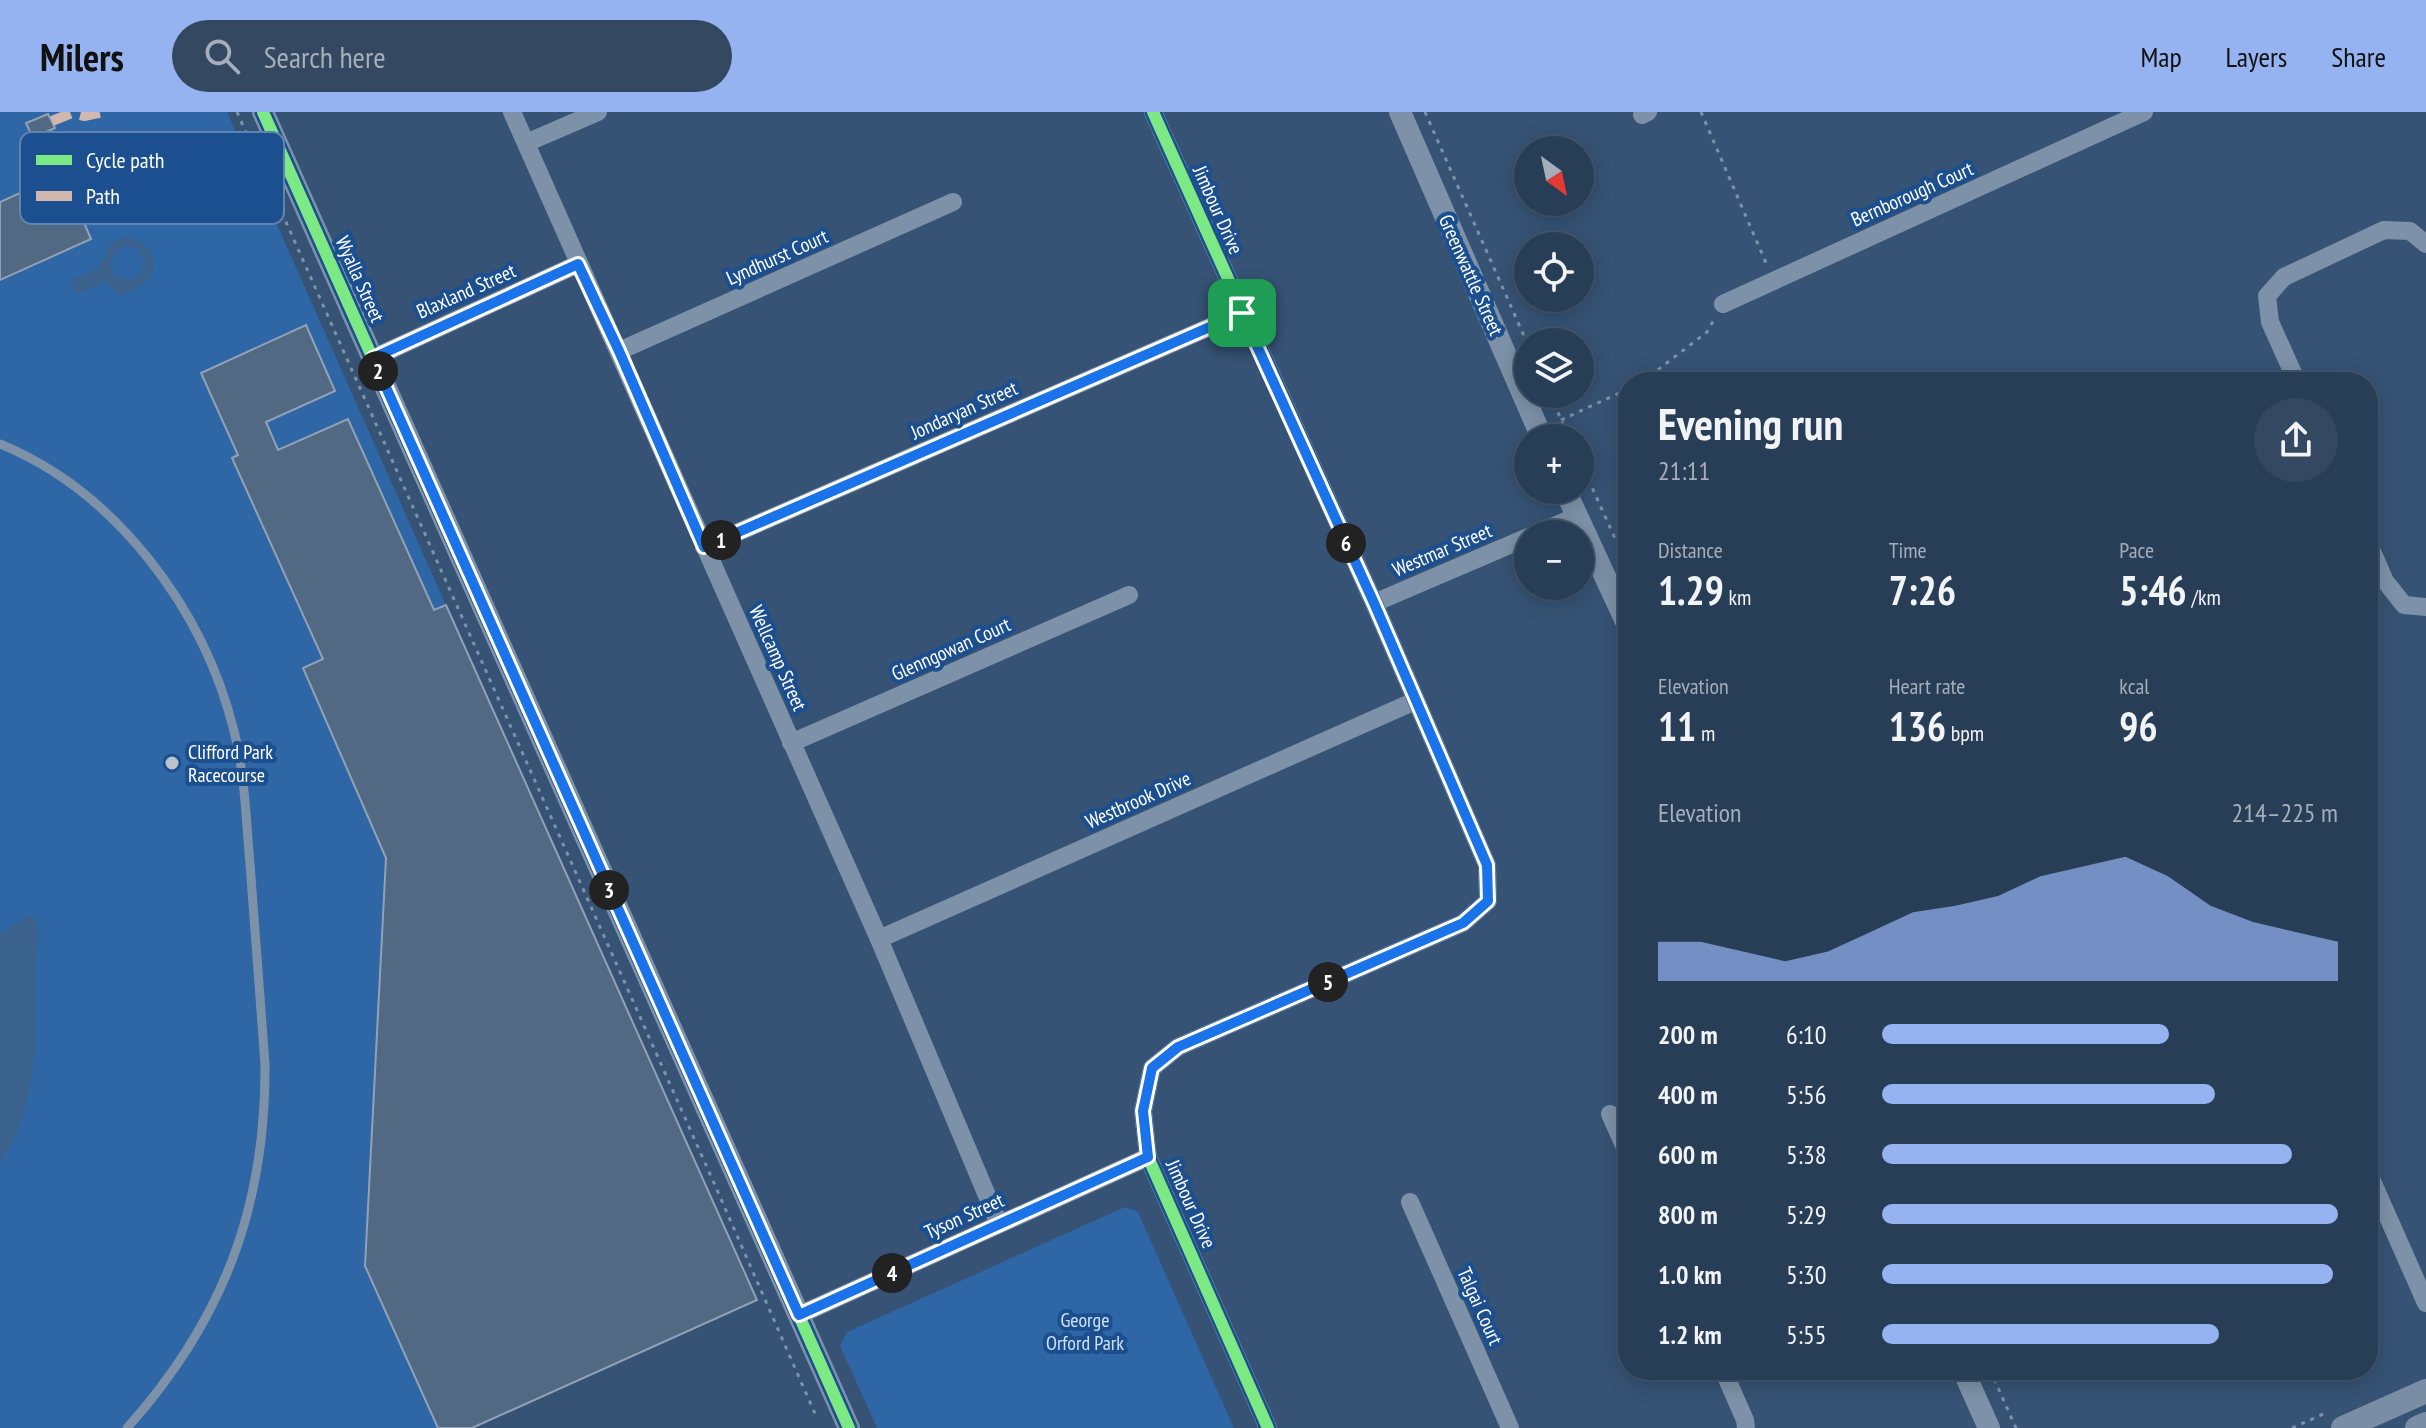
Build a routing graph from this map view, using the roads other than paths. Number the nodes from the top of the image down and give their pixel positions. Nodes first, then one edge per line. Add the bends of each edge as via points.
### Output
1 (263, 112) edge
2 (512, 112) edge
3 (598, 112) edge
4 (1153, 112) edge
5 (1400, 112) edge
6 (2144, 112) edge
7 (2116, 118) edge
8 (272, 132) edge
9 (526, 143) junction
10 (284, 159) edge
11 (953, 202) dead end
12 (2426, 244) edge
13 (578, 264) junction
14 (1723, 304) road end
15 (1242, 313) junction
16 (619, 351) junction
17 (373, 358) junction
18 (2292, 372) edge
19 (1536, 424) edge
20 (0, 444) edge
21 (1571, 504) edge
22 (1577, 516) junction
23 (1568, 520) edge
24 (1514, 543) edge
25 (704, 547) junction
26 (2378, 565) edge
27 (1129, 595) dead end
28 (1374, 603) junction
29 (1618, 604) edge
30 (2426, 607) edge
31 (1415, 701) junction
32 (791, 743) junction
33 (879, 939) junction
34 (1610, 1114) dead end
35 (1618, 1132) edge
36 (1148, 1157) junction
37 (2378, 1195) edge
38 (1410, 1202) dead end
39 (999, 1224) junction
40 (2426, 1303) edge
41 (799, 1315) junction
42 (1727, 1380) edge
43 (1967, 1380) edge
44 (2426, 1391) edge
45 (2426, 1424) edge
46 (127, 1428) edge
47 (849, 1428) edge
48 (1268, 1428) edge
49 (1510, 1428) edge
50 (1746, 1428) edge
51 (1989, 1428) edge
52 (2343, 1428) edge
53 (2417, 1428) edge

1 - 8 street, Wyalla Street
2 - 9 street, Wellcamp Street
3 - 9 street
4 - 15 street, Jimbour Drive
5 - 19 street, Greenwattle Street
6 - 7 street, Bernborough Court
7 - 14 street, Bernborough Court
9 - 13 street, Wellcamp Street
10 - 17 street, Wyalla Street
11 - 16 street, Lyndhurst Court
12 - 18 street via 2410,231 2384,230 2284,277 2267,296 2270,322
13 - 16 street, Wellcamp Street
13 - 17 street, Blaxland Street
15 - 25 street, Jondaryan Street
15 - 28 street, Jimbour Drive
16 - 25 street, Wellcamp Street
17 - 41 street, Wyalla Street
20 - 46 lane via 69,483 149,560 206,653 228,708 242,769 265,1064 265,1117 256,1182 237,1250 209,1312 173,1373
21 - 22 street
22 - 23 street
22 - 29 street
24 - 28 street, Westmar Street
25 - 32 street, Wellcamp Street
26 - 30 street via 2404,605
27 - 32 street, Glenngowan Court
28 - 31 street, Jimbour Drive
31 - 33 street, Westbrook Drive
31 - 36 street, Jimbour Drive via 1487,865 1488,901 1463,923 1178,1047 1152,1068 1143,1111
32 - 33 street, Wellcamp Street
33 - 39 street, Wellcamp Street
34 - 35 street
36 - 39 street, Tyson Street
36 - 48 street, Jimbour Drive
37 - 40 street
38 - 49 street, Talgai Court
39 - 41 street, Tyson Street
41 - 47 street, Wyalla Street
42 - 50 street
43 - 51 street
44 - 52 main road
45 - 53 main road

